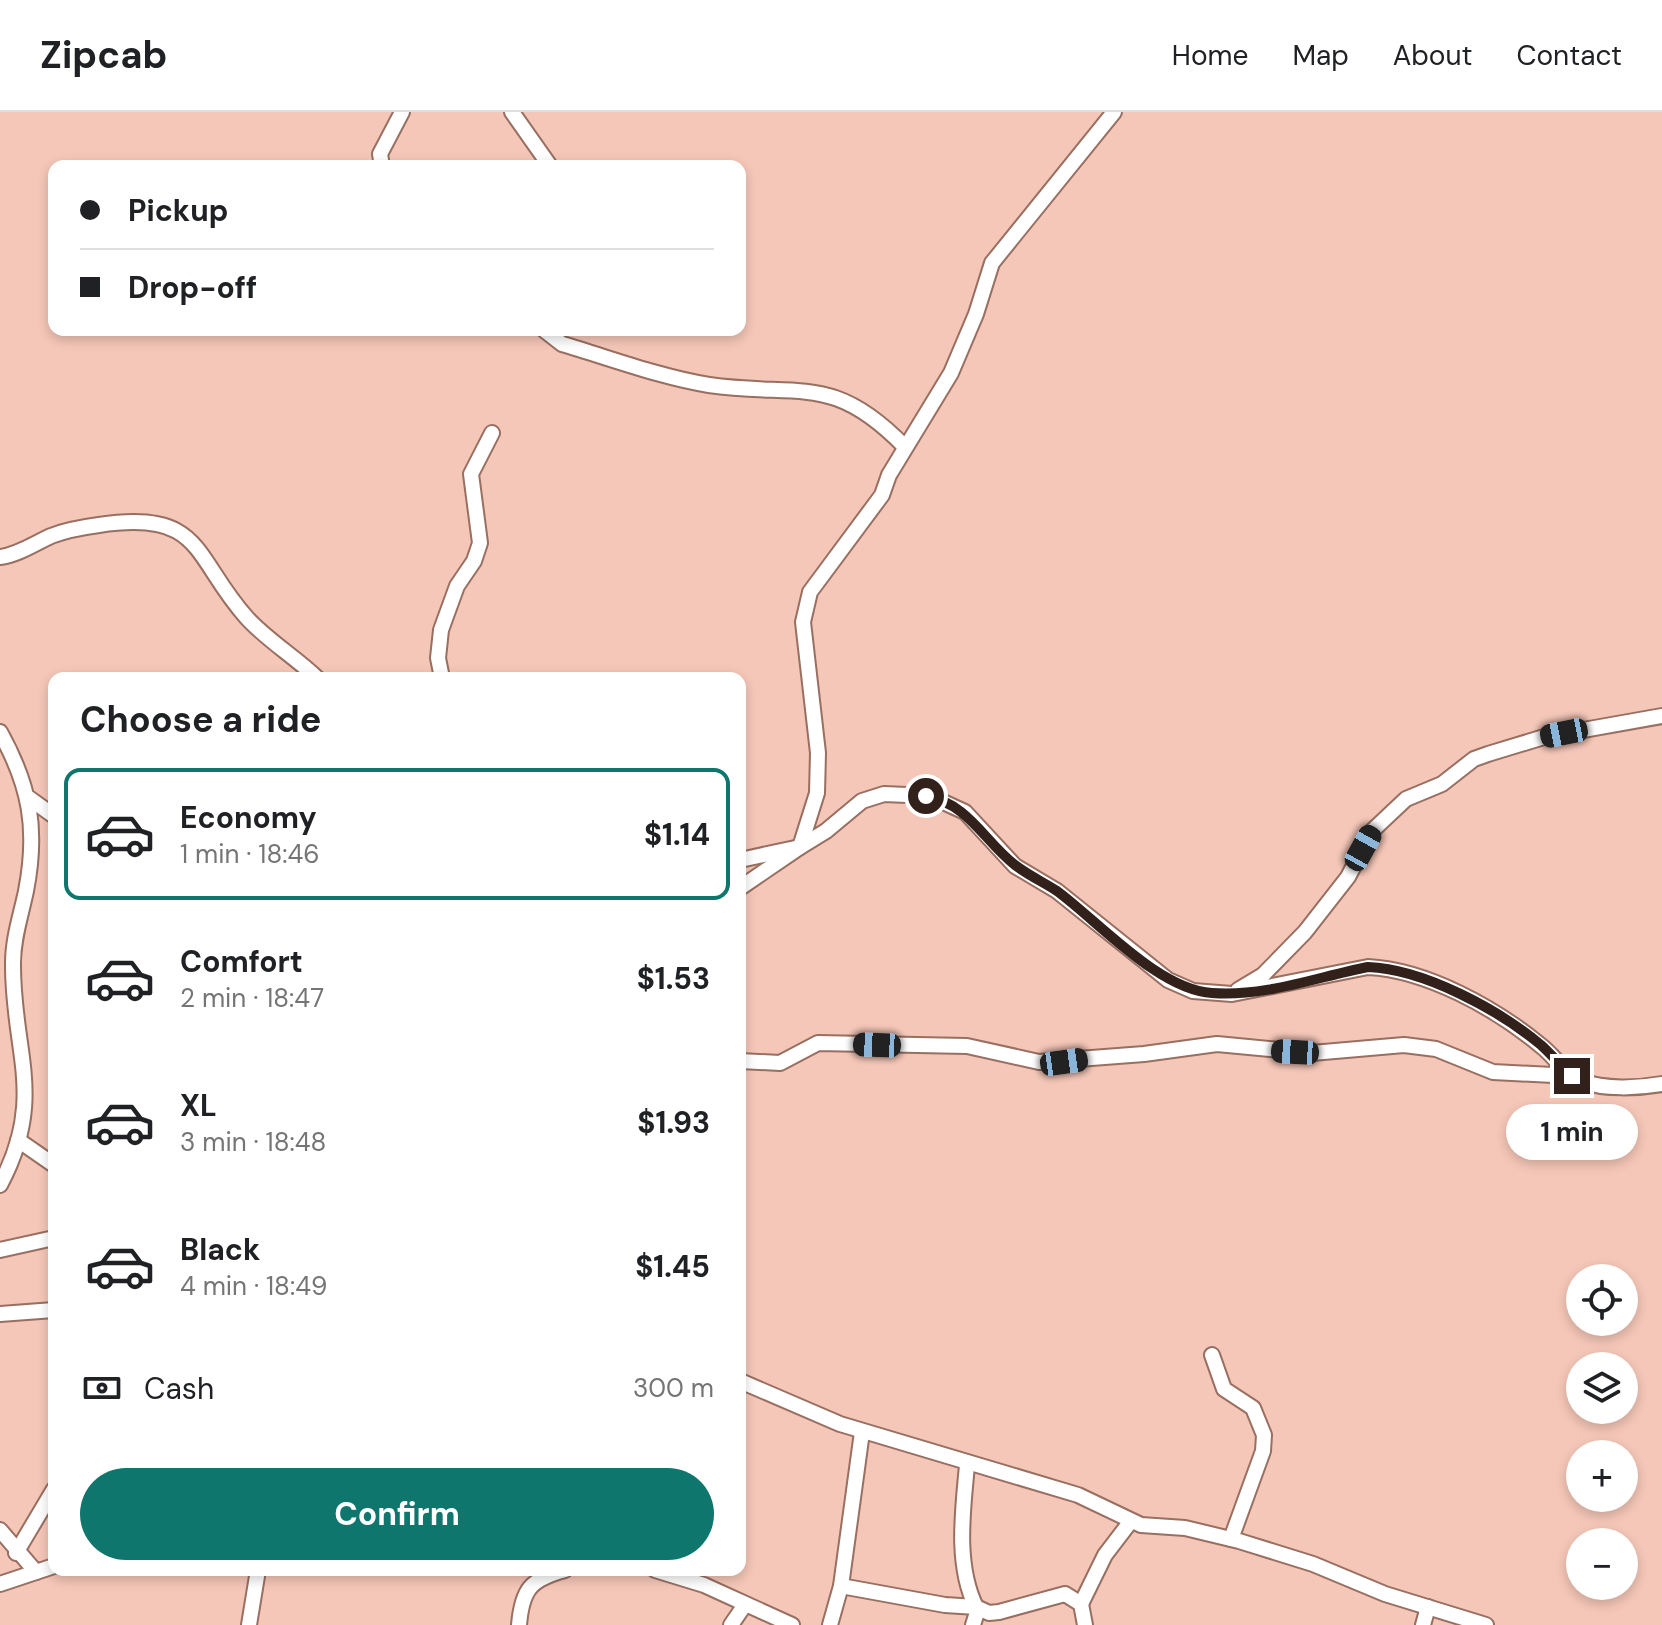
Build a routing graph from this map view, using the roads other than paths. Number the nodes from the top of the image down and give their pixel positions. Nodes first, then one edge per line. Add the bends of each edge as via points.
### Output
1 (402, 112) edge
2 (512, 112) edge
3 (1114, 112) edge
4 (381, 160) edge
5 (546, 160) edge
6 (552, 336) edge
7 (492, 433) dead end
8 (905, 447) junction
9 (0, 557) edge
10 (310, 672) edge
11 (441, 672) edge
12 (1662, 716) edge
13 (0, 732) edge
14 (29, 798) junction
15 (48, 812) edge
16 (800, 847) junction
17 (746, 859) edge
18 (746, 884) edge
19 (1232, 994) junction
20 (746, 1061) edge
21 (1572, 1076) junction
22 (1662, 1084) edge
23 (18, 1140) junction
24 (48, 1161) edge
25 (0, 1185) edge
26 (48, 1239) edge
27 (0, 1250) edge
28 (48, 1310) edge
29 (0, 1314) edge
30 (1212, 1355) dead end
31 (746, 1384) edge
32 (862, 1432) junction
33 (967, 1465) junction
34 (48, 1499) edge
35 (1131, 1521) junction
36 (0, 1530) edge
37 (1231, 1539) junction
38 (16, 1553) junction
39 (48, 1568) edge
40 (36, 1572) junction
41 (257, 1576) edge
42 (549, 1576) edge
43 (675, 1576) edge
44 (0, 1584) edge
45 (841, 1586) junction
46 (1081, 1604) junction
47 (744, 1606) junction
48 (1428, 1607) junction
49 (977, 1608) junction
50 (249, 1625) edge
51 (519, 1625) edge
52 (731, 1625) edge
53 (792, 1625) edge
54 (830, 1625) edge
55 (973, 1625) edge
56 (1085, 1625) edge
57 (1423, 1625) edge
58 (1486, 1625) edge

1 - 4 street
2 - 5 street
3 - 8 street via 992,263 951,373
6 - 8 street via 562,344 708,385 799,389 837,397 871,414
7 - 11 street via 471,474 480,543 441,630
8 - 16 street via 882,495 810,592 803,622 819,778
9 - 10 street via 55,534 102,524 176,530 202,551 248,619
12 - 19 street via 1544,737 1488,754 1442,784 1406,799 1372,831 1348,877 1305,932 1263,975
13 - 14 street
14 - 15 street
14 - 23 street via 30,863 13,948 26,1081
16 - 17 street
16 - 18 street
16 - 19 street via 873,797 905,793 948,801 1015,866 1057,891 1168,980 1193,991
19 - 21 street via 1368,967 1404,971 1486,1010 1541,1045
20 - 21 street via 780,1063 818,1043 967,1046 1039,1062 1217,1044 1312,1053 1404,1045 1436,1049 1484,1070
21 - 22 street via 1597,1084
23 - 24 street
23 - 25 street
26 - 27 street
28 - 29 street
30 - 37 street via 1224,1389 1253,1408 1264,1435
31 - 32 street
32 - 33 street
32 - 45 street
33 - 35 street via 1078,1495
33 - 49 street via 965,1570
34 - 38 street
35 - 37 street
35 - 46 street via 1105,1555
36 - 38 street
37 - 48 street
38 - 40 street
39 - 40 street
40 - 44 street
41 - 50 street
42 - 51 street via 530,1586
43 - 47 street
45 - 49 street
45 - 54 street
46 - 49 street via 1065,1594 999,1612
46 - 56 street
47 - 52 street
47 - 53 street
48 - 57 street
48 - 58 street
49 - 55 street

